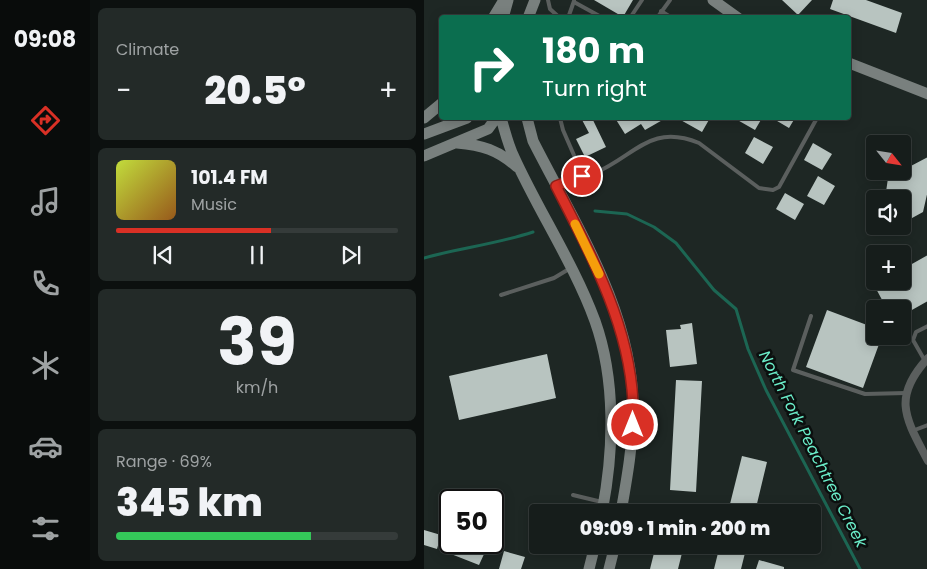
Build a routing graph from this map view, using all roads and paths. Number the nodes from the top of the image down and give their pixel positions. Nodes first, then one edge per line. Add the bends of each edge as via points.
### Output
1 (504, 0) edge
2 (508, 0) edge
3 (535, 0) edge
4 (548, 0) edge
5 (642, 0) edge
6 (670, 0) edge
7 (714, 0) edge
8 (574, 1) edge
9 (661, 11) junction
10 (495, 15) edge
11 (504, 15) edge
12 (529, 15) edge
13 (557, 15) edge
14 (569, 15) edge
15 (598, 15) edge
16 (632, 15) edge
17 (659, 15) edge
18 (667, 15) edge
19 (734, 15) edge
20 (851, 64) edge
21 (927, 94) edge
22 (439, 105) edge
23 (424, 118) edge
24 (462, 120) edge
25 (495, 120) edge
26 (502, 120) edge
27 (528, 120) edge
28 (560, 120) edge
29 (816, 120) edge
30 (424, 134) edge
31 (455, 143) junction
32 (424, 156) edge
33 (521, 170) junction
34 (582, 176) junction
35 (556, 186) junction
36 (571, 268) junction
37 (501, 295) dead end
38 (812, 316) dead end
39 (927, 326) edge
40 (926, 360) edge
41 (906, 393) junction
42 (927, 424) edge
43 (912, 431) junction
44 (927, 461) edge
45 (573, 495) dead end
46 (596, 504) edge
47 (603, 504) edge
48 (622, 504) edge
49 (593, 554) edge
50 (613, 554) edge
51 (590, 569) edge
52 (609, 569) edge

1 - 10 main road
2 - 11 main road
3 - 12 main road
4 - 13 lane
5 - 16 lane
6 - 9 lane
7 - 19 main road
8 - 14 lane
8 - 15 lane
9 - 17 lane
9 - 18 lane
20 - 21 main road
22 - 23 main road
24 - 30 main road
25 - 31 main road via 488,129
26 - 33 main road
27 - 35 main road
28 - 34 lane
29 - 34 lane via 779,187 773,190 759,188 699,143 665,135 652,139 601,170
31 - 32 main road
31 - 33 main road via 491,149 503,154
33 - 36 main road
34 - 35 lane
35 - 48 main road via 603,282 626,351 634,409 631,456
36 - 37 lane via 554,278
36 - 47 main road via 595,322 610,386 610,436
38 - 41 lane via 793,370 865,394
39 - 40 lane via 916,332 913,340
40 - 41 street via 912,374
41 - 43 street via 905,408
42 - 43 lane
43 - 44 street
45 - 46 lane
49 - 51 main road
50 - 52 main road

